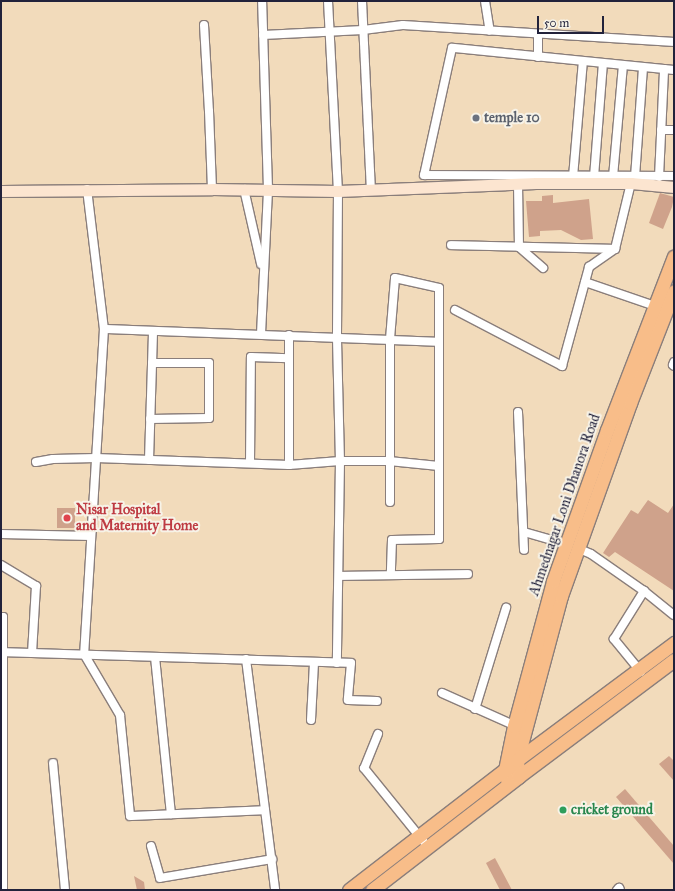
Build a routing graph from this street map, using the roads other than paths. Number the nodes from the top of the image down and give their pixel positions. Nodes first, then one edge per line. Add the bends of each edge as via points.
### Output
1 (262, 1) edge
2 (328, 1) edge
3 (362, 1) edge
4 (485, 1) edge
5 (204, 25) dead end
6 (363, 30) junction
7 (490, 31) junction
8 (330, 32) junction
9 (538, 34) junction
10 (263, 35) junction
11 (674, 42) edge
12 (538, 57) junction
13 (583, 61) junction
14 (603, 63) junction
15 (623, 65) junction
16 (643, 67) junction
17 (664, 69) junction
18 (674, 70) edge
19 (661, 130) junction
20 (674, 130) edge
21 (674, 176) edge
22 (573, 177) junction
23 (594, 177) junction
24 (613, 177) junction
25 (659, 177) junction
26 (633, 180) junction
27 (518, 184) junction
28 (674, 187) edge
29 (87, 189) junction
30 (212, 189) junction
31 (244, 189) junction
32 (268, 189) junction
33 (371, 189) junction
34 (1, 191) edge
35 (338, 191) junction
36 (450, 245) dead end
37 (519, 247) junction
38 (615, 250) junction
39 (674, 256) edge
40 (543, 268) dead end
41 (264, 275) junction
42 (585, 282) junction
43 (674, 291) edge
44 (655, 306) junction
45 (455, 310) dead end
46 (104, 329) junction
47 (153, 331) junction
48 (261, 334) junction
49 (289, 335) junction
50 (337, 339) junction
51 (390, 339) junction
52 (439, 342) junction
53 (289, 358) junction
54 (674, 362) edge
55 (152, 363) junction
56 (674, 366) edge
57 (518, 412) dead end
58 (150, 419) junction
59 (96, 458) junction
60 (149, 460) junction
61 (340, 461) junction
62 (389, 461) junction
63 (36, 462) dead end
64 (250, 463) junction
65 (289, 465) junction
66 (439, 466) junction
67 (390, 502) dead end
68 (524, 532) junction
69 (1, 534) edge
70 (91, 536) junction
71 (572, 546) junction
72 (524, 550) dead end
73 (1, 564) edge
74 (468, 574) dead end
75 (391, 575) junction
76 (339, 576) junction
77 (644, 591) junction
78 (506, 608) dead end
79 (674, 615) edge
80 (1, 617) edge
81 (674, 643) edge
82 (1, 652) edge
83 (32, 653) junction
84 (84, 654) junction
85 (155, 656) junction
86 (246, 660) junction
87 (674, 660) edge
88 (314, 662) junction
89 (337, 663) junction
90 (639, 670) junction
91 (647, 681) junction
92 (442, 693) dead end
93 (377, 702) dead end
94 (475, 709) junction
95 (311, 720) dead end
96 (519, 728) junction
97 (378, 734) dead end
98 (517, 760) junction
99 (53, 763) dead end
100 (505, 770) junction
101 (513, 781) junction
102 (265, 810) junction
103 (171, 814) junction
104 (420, 836) junction
105 (151, 846) dead end
106 (428, 847) junction
107 (272, 859) junction
108 (3, 890) edge
109 (65, 890) edge
110 (276, 890) edge
111 (349, 890) edge
112 (372, 890) edge

1 - 10 street
2 - 8 street
3 - 6 street
4 - 7 street
5 - 30 street
6 - 7 street via 402,25
6 - 8 street
6 - 33 street
7 - 9 street
8 - 10 street
8 - 35 street
9 - 11 street
9 - 12 street
10 - 32 street
12 - 13 street
12 - 22 street via 452,48 424,175
13 - 14 street
13 - 22 street
14 - 15 street
14 - 23 street
15 - 16 street
15 - 24 street
16 - 17 street
16 - 26 street
17 - 18 street
17 - 19 street
19 - 20 street
19 - 25 street
21 - 25 street
22 - 23 street
23 - 24 street
24 - 26 street
25 - 26 street
26 - 27 street
26 - 28 street
26 - 38 street
27 - 33 street
27 - 37 street
29 - 30 street
29 - 34 street
29 - 46 street
30 - 31 street
31 - 32 street
31 - 41 street
32 - 35 street
32 - 41 street
33 - 35 street
35 - 50 street
36 - 37 street
37 - 38 street
37 - 40 street
38 - 42 street via 589,267
39 - 44 main road, Ahmednagar Loni Dhanora Road
41 - 48 street
42 - 44 street
42 - 45 street via 562,366
43 - 71 main road, Ahmednagar Loni Dhanora Road
44 - 71 main road, Ahmednagar Loni Dhanora Road via 607,430
46 - 47 street
46 - 59 street
47 - 48 street
47 - 55 street
48 - 49 street
49 - 50 street
49 - 53 street
50 - 51 street
50 - 61 street
51 - 52 street
51 - 52 street via 395,278 439,288
51 - 62 street
52 - 66 street
53 - 64 street via 251,357
53 - 65 street
54 - 56 street
55 - 58 street
55 - 58 street via 209,363 209,418
57 - 68 street
58 - 60 street
59 - 60 street
59 - 63 street
59 - 70 street
60 - 64 street
61 - 62 street
61 - 65 street
61 - 76 street
62 - 66 street
62 - 67 street
64 - 65 street
66 - 75 street via 439,538 392,540
68 - 71 street
68 - 72 street
69 - 70 street
70 - 84 street
71 - 77 street via 592,554
71 - 96 main road, Ahmednagar Loni Dhanora Road via 538,634
73 - 83 street via 36,586
74 - 75 street
75 - 76 street
76 - 89 street
77 - 79 street
77 - 90 street via 614,639
78 - 94 street
80 - 82 street
81 - 90 main road
82 - 83 street
82 - 108 street
83 - 84 street
84 - 85 street
84 - 103 street via 120,715 130,816
85 - 86 street
85 - 103 street
86 - 88 street
86 - 102 street
87 - 91 main road
88 - 89 street
88 - 95 street
89 - 93 street via 351,663 348,700
90 - 91 street
90 - 98 main road
91 - 101 main road
92 - 94 street
94 - 96 street
96 - 98 main road, Ahmednagar Loni Dhanora Road
96 - 100 main road, Ahmednagar Loni Dhanora Road
97 - 104 street via 364,768
98 - 100 main road
98 - 101 main road, Ahmednagar Loni Dhanora Road
99 - 109 street
100 - 101 main road, Ahmednagar Loni Dhanora Road
100 - 104 main road
101 - 106 main road
102 - 103 street
102 - 107 street
104 - 106 street
104 - 111 main road
105 - 107 street via 160,878
106 - 112 main road
107 - 110 street

